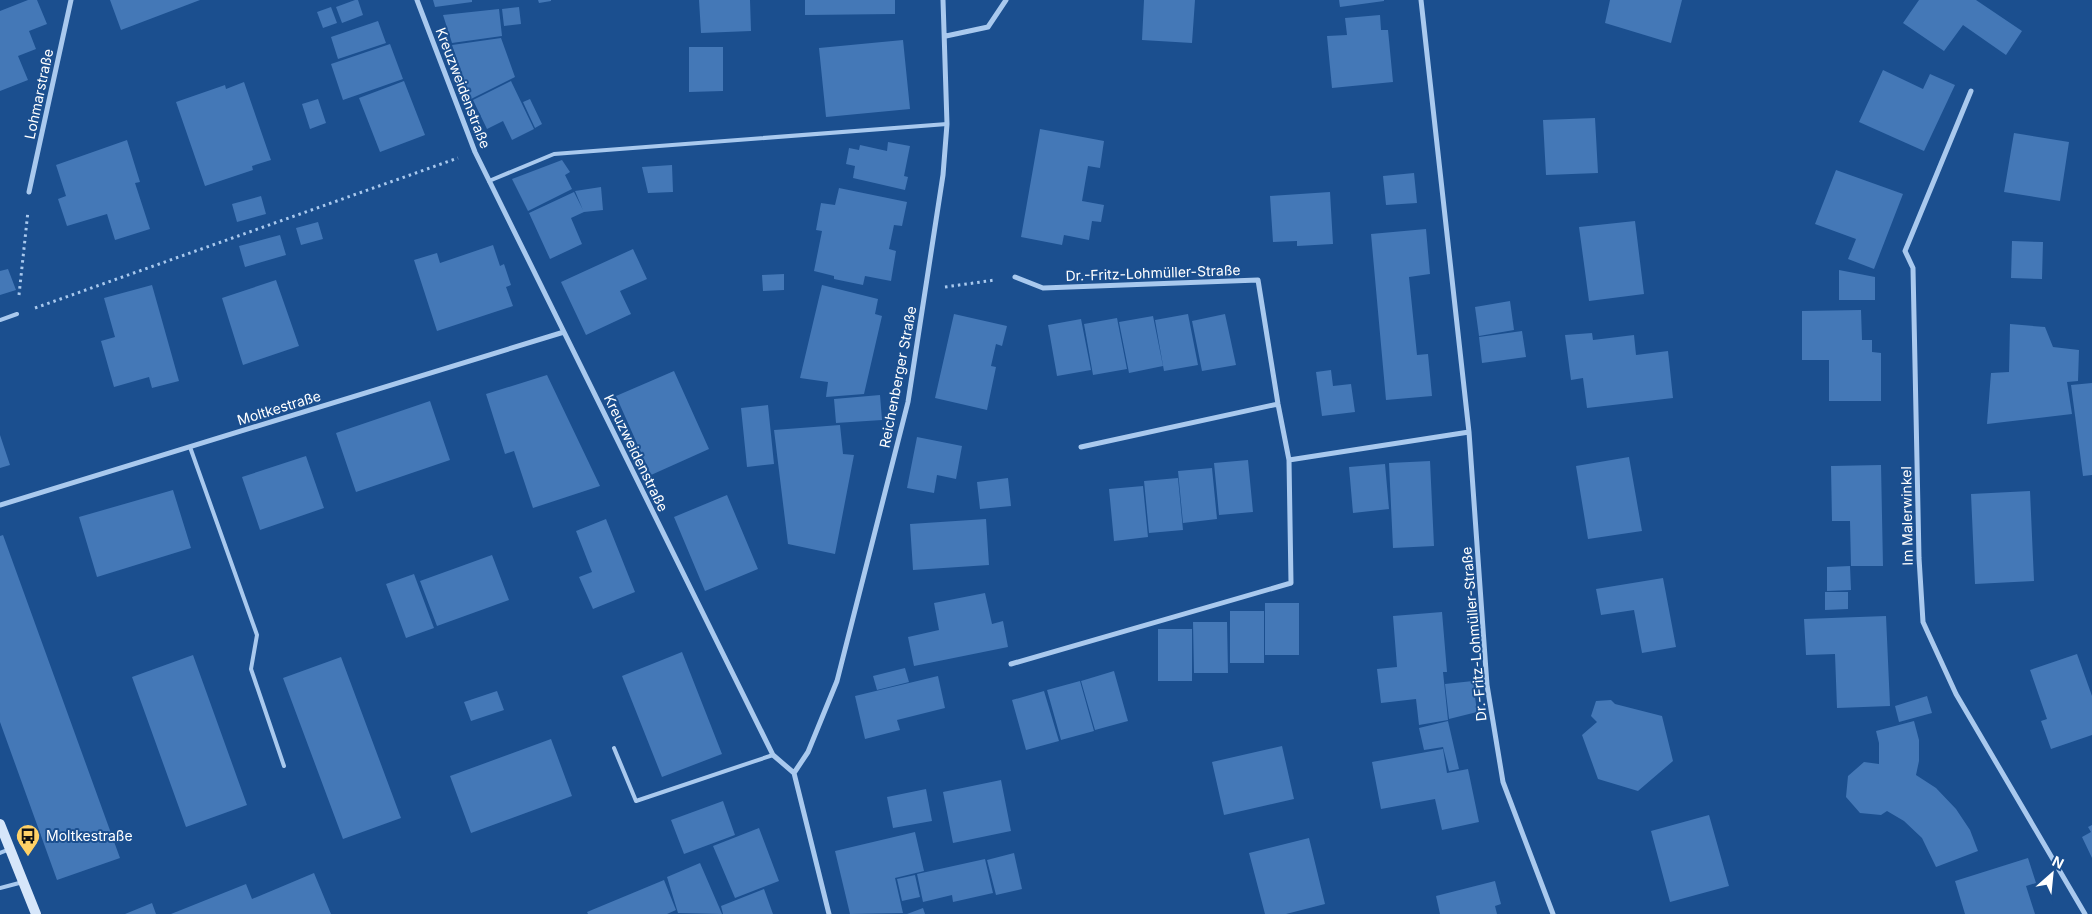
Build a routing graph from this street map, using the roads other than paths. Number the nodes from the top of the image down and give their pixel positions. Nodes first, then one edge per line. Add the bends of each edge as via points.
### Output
1 (71, 0) edge
2 (417, 0) edge
3 (944, 0) edge
4 (1006, 0) edge
5 (1421, 0) edge
6 (946, 36) junction
7 (1971, 91) dead end
8 (947, 124) junction
9 (489, 182) junction
10 (30, 192) road end
11 (1015, 277) road end
12 (17, 314) road end
13 (0, 320) edge
14 (564, 332) junction
15 (1278, 404) junction
16 (1469, 432) junction
17 (190, 447) junction
18 (1081, 447) dead end
19 (1290, 460) junction
20 (0, 505) edge
21 (1011, 664) dead end
22 (614, 748) dead end
23 (773, 755) junction
24 (284, 766) dead end
25 (794, 773) junction
26 (0, 824) edge
27 (5, 851) edge
28 (23, 882) junction
29 (0, 888) edge
30 (36, 914) edge
31 (829, 914) edge
32 (1553, 914) edge
33 (2085, 914) edge

1 - 10 street, Lohmarstraße
2 - 9 street, Kreuzweidenstraße
3 - 6 street, Reichenberger Straße
4 - 6 street via 988,27
5 - 16 street, Dr.-Fritz-Lohmüller-Straße
6 - 8 street, Reichenberger Straße
7 - 33 street, Im Malerwinkel via 1905,251 1913,268 1923,622 1956,694
8 - 9 lane via 554,154
8 - 25 street, Reichenberger Straße via 927,290 908,402 837,681 808,752
9 - 14 street, Kreuzweidenstraße
11 - 15 street, Dr.-Fritz-Lohmüller-Straße via 1043,288 1258,280
12 - 13 lane
14 - 17 street, Moltkestraße
14 - 23 street, Kreuzweidenstraße
15 - 18 street
15 - 19 street, Dr.-Fritz-Lohmüller-Straße
16 - 19 street
16 - 32 street, Dr.-Fritz-Lohmüller-Straße via 1487,685 1503,782
17 - 20 street, Moltkestraße
17 - 24 lane via 257,635 250,669
19 - 21 street, Dr.-Fritz-Lohmüller-Straße via 1291,583
22 - 23 lane via 636,801
23 - 25 street, Kreuzweidenstraße
25 - 31 street
26 - 27 main road
27 - 28 main road
28 - 29 lane
28 - 30 main road

